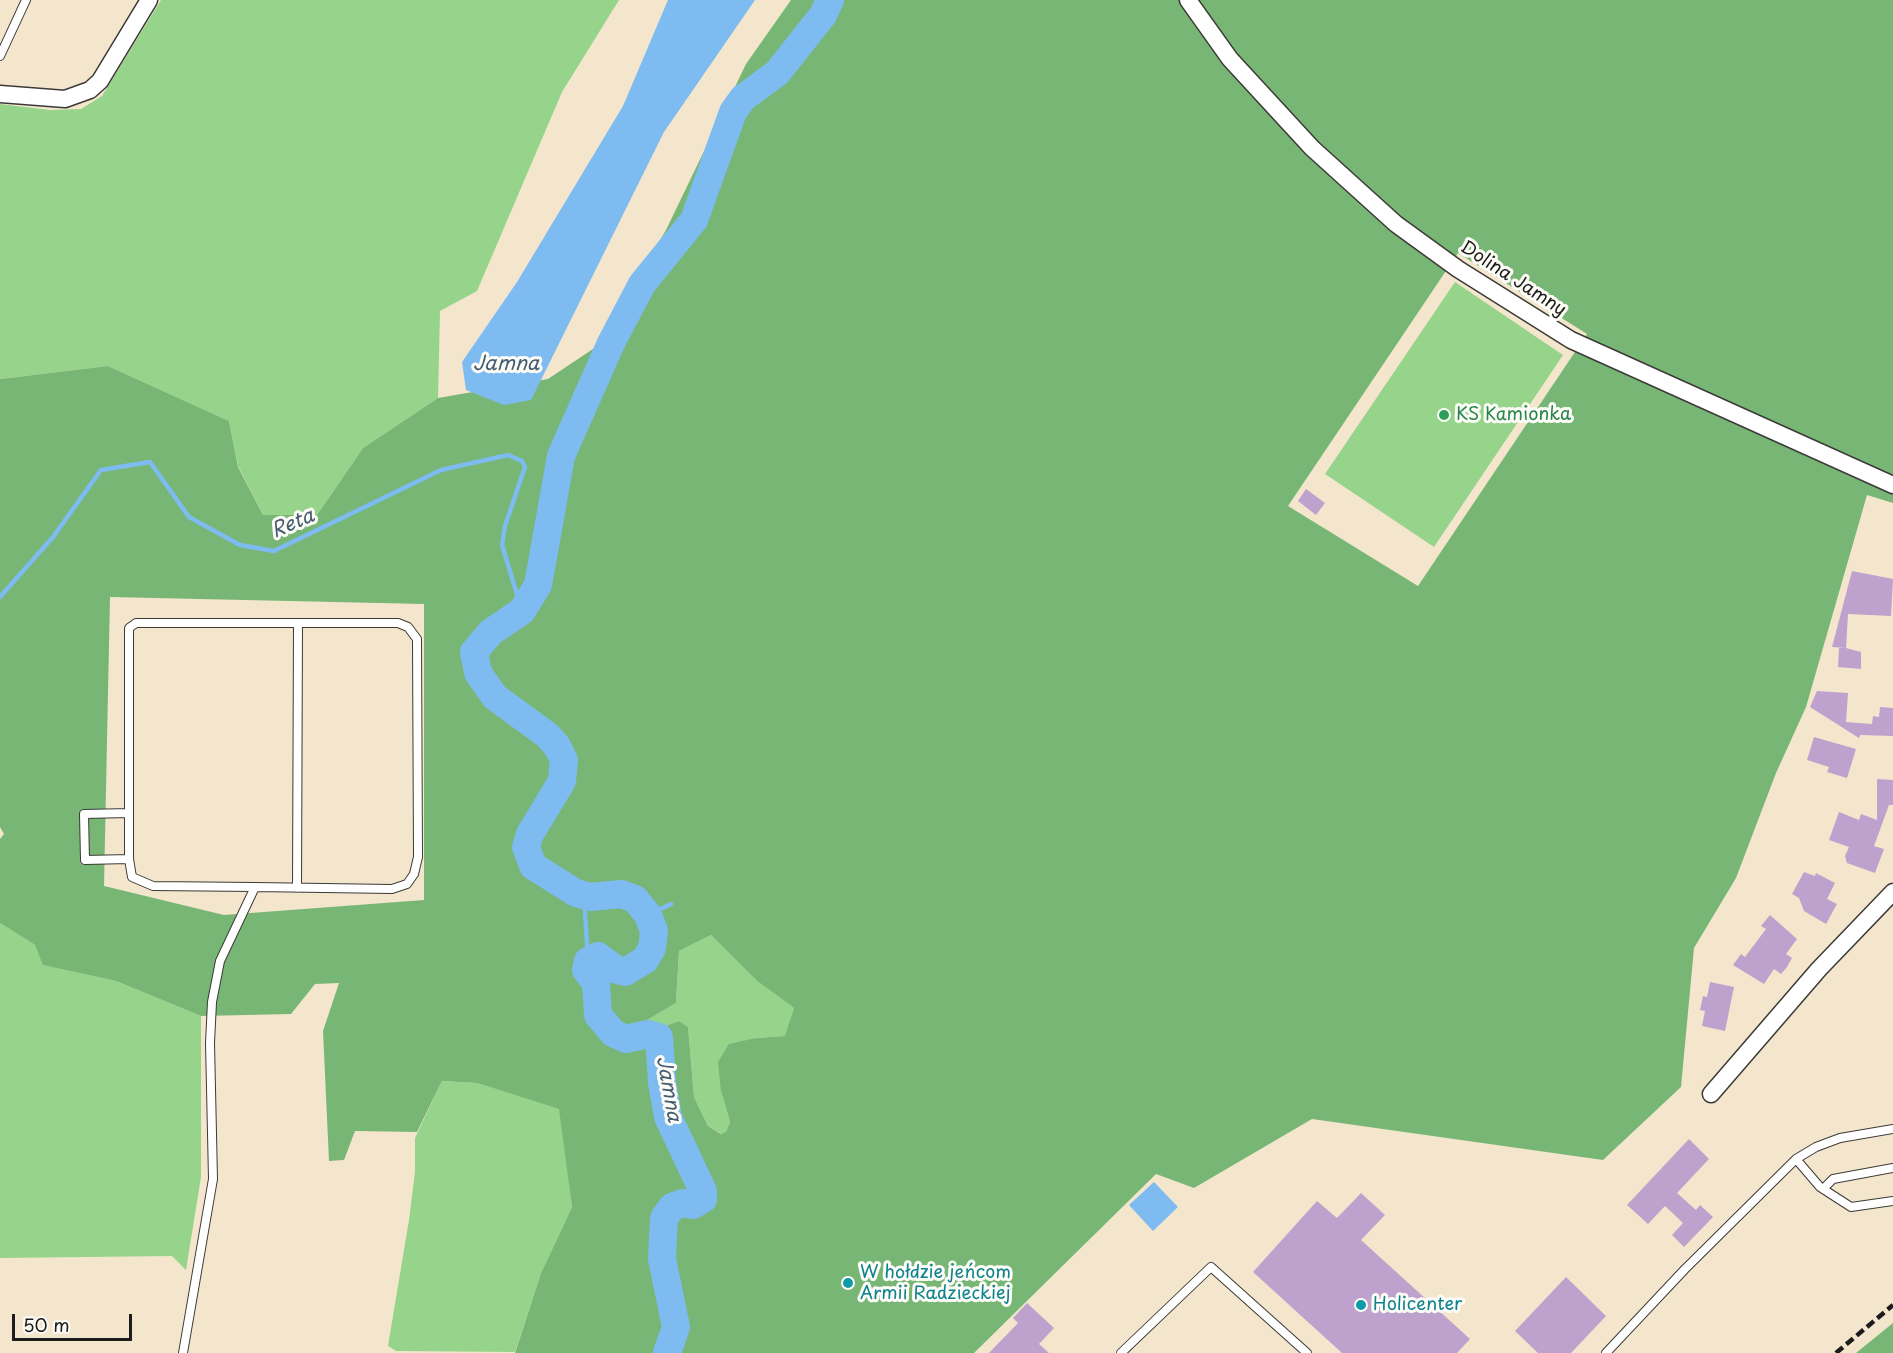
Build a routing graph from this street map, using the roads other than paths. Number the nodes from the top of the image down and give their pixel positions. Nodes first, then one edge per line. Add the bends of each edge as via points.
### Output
1 (26, 0) edge
2 (149, 0) edge
3 (1188, 0) edge
4 (0, 56) edge
5 (0, 94) edge
6 (1893, 485) edge
7 (298, 623) junction
8 (129, 813) junction
9 (129, 859) junction
10 (255, 888) junction
11 (297, 888) junction
12 (1893, 892) edge
13 (1711, 1094) dead end
14 (1893, 1129) edge
15 (1796, 1159) junction
16 (1893, 1168) edge
17 (1823, 1189) junction
18 (1893, 1201) edge
19 (183, 1353) edge
20 (1120, 1353) edge
21 (1307, 1353) edge
22 (1606, 1353) edge

1 - 4 lane
2 - 5 street via 100,81 90,90 65,99
3 - 6 street, Dolina Jamny via 1230,59 1312,148 1396,224 1458,269 1571,340
7 - 8 lane via 136,623 129,628
7 - 11 lane
7 - 11 lane via 398,623 408,627 417,639 418,857 407,884 392,889
8 - 9 lane
8 - 9 lane via 84,814 85,860
9 - 10 lane via 132,877 153,886
10 - 11 lane
10 - 19 lane via 220,961 212,1002 213,1179
12 - 13 street via 1819,969
14 - 15 lane via 1840,1138
15 - 17 lane
15 - 22 lane
16 - 17 lane via 1833,1179
17 - 18 lane via 1851,1208
20 - 21 lane via 1211,1267

